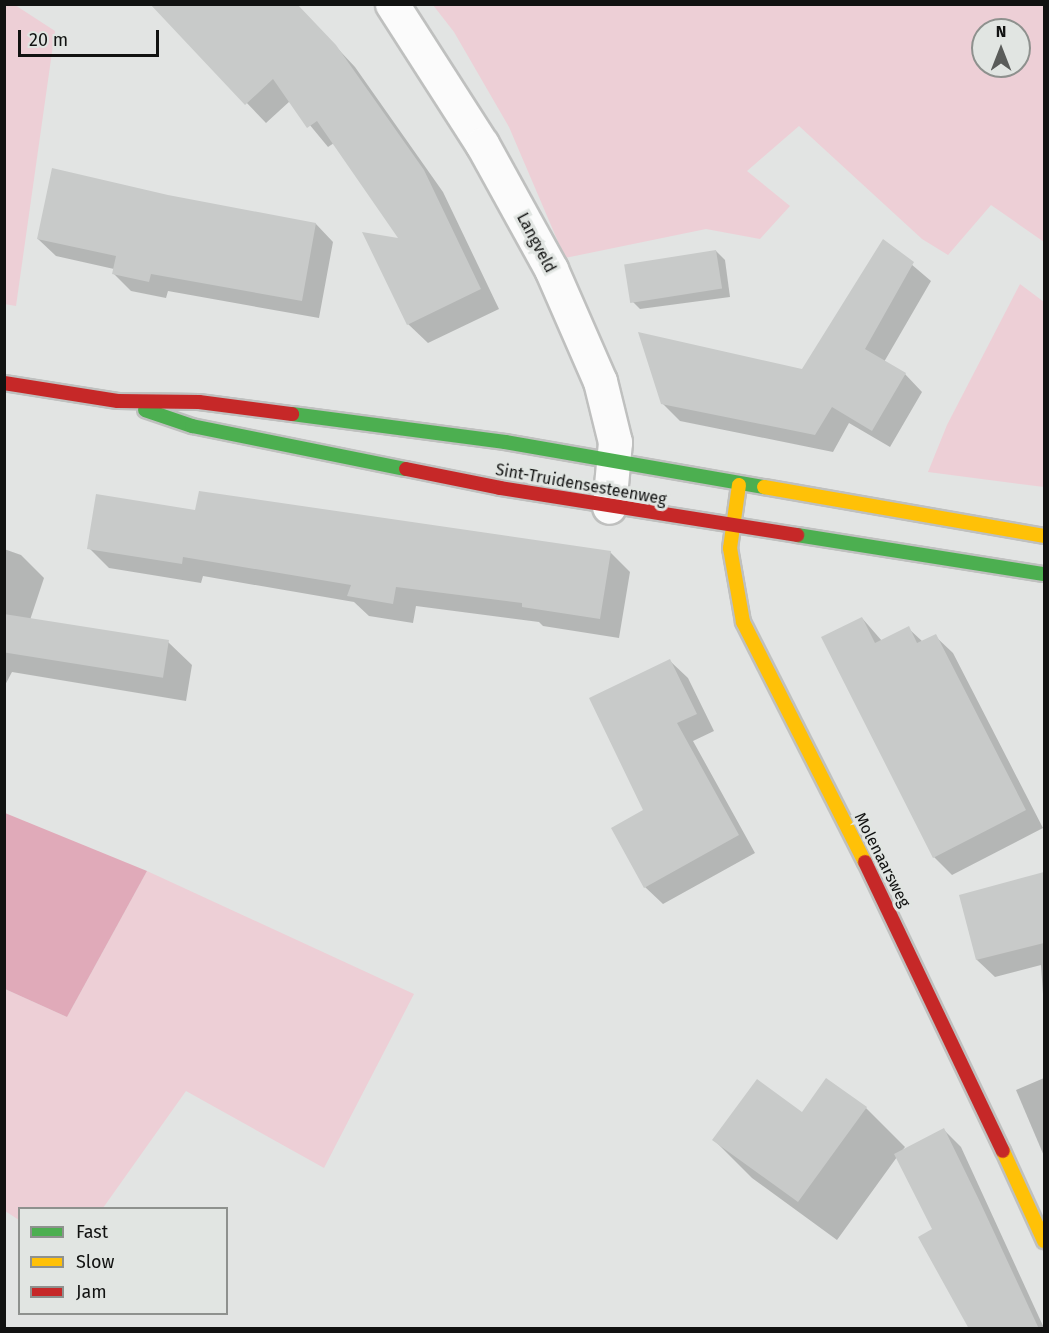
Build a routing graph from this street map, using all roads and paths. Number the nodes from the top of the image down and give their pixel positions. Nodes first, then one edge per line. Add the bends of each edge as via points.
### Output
1 (392, 4) edge
2 (4, 383) edge
3 (118, 401) junction
4 (614, 463) junction
5 (739, 485) junction
6 (609, 507) junction
7 (731, 527) junction
8 (1044, 536) edge
9 (1044, 574) edge
10 (1044, 1241) edge

1 - 4 street, Langveld via 482,144 551,269 606,398 615,442
2 - 3 main road, Sint-Truidensesteenweg
3 - 4 main road, Sint-Truidensesteenweg via 199,402 505,442
3 - 6 main road, Sint-Truidensesteenweg via 192,426
4 - 5 main road, Sint-Truidensesteenweg
4 - 6 street, Langveld
5 - 7 main road, Molenaarsweg
5 - 8 main road, Sint-Truidensesteenweg
6 - 7 main road, Sint-Truidensesteenweg
7 - 9 main road, Sint-Truidensesteenweg
7 - 10 main road, Molenaarsweg via 733,567 743,622 909,950

